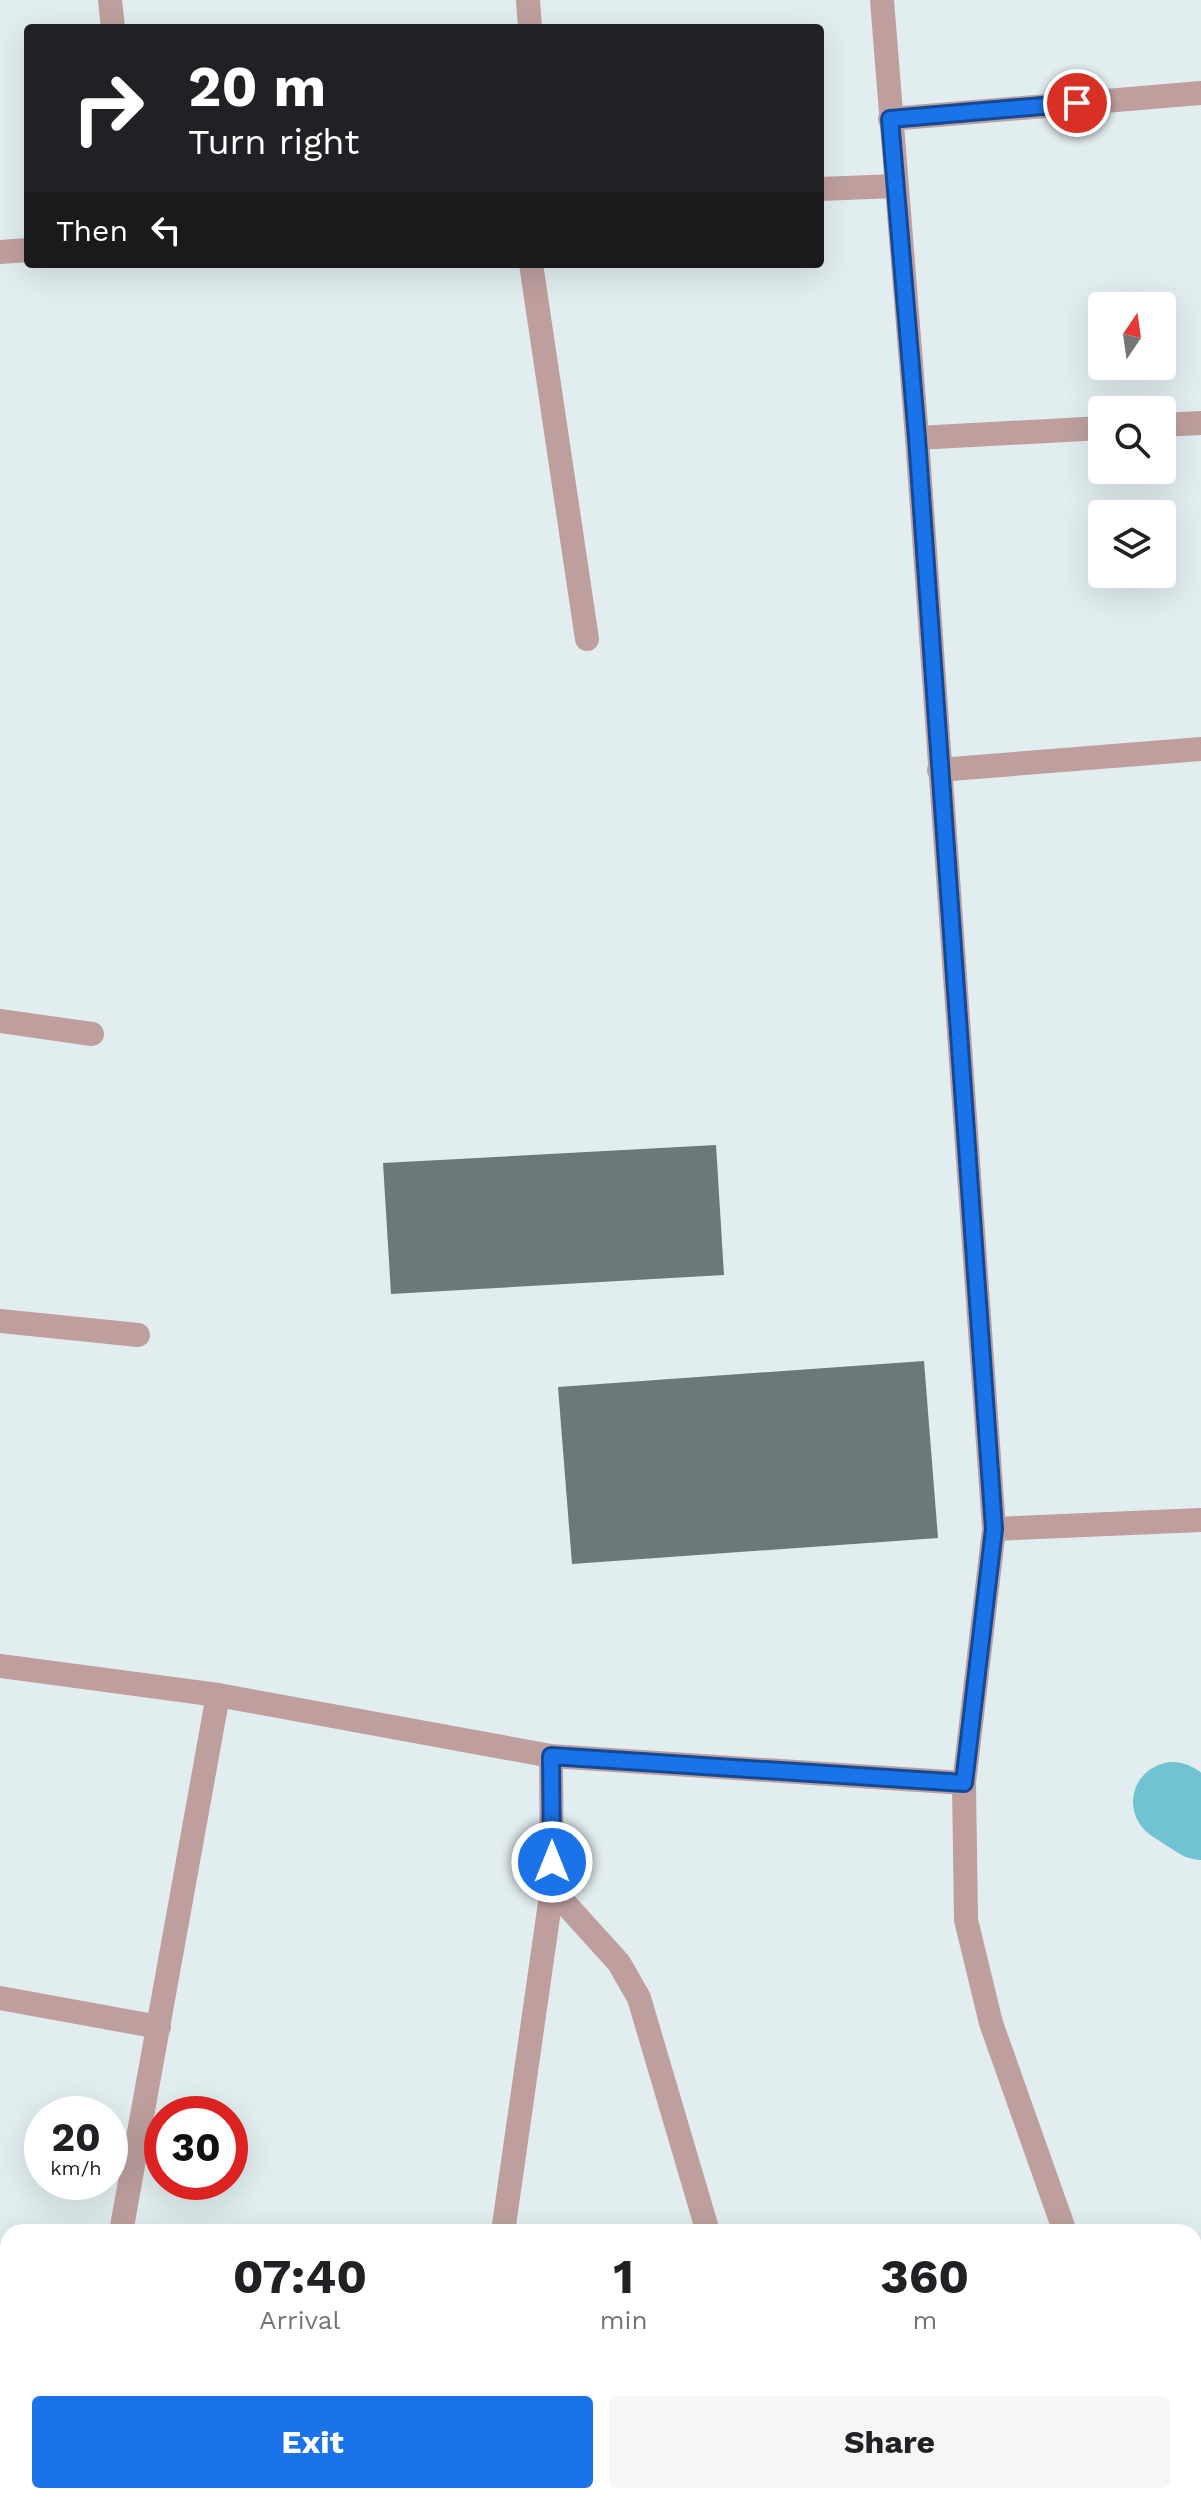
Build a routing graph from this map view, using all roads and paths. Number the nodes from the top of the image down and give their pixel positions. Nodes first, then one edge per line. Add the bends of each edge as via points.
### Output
1 (110, 0) edge
2 (528, 0) edge
3 (882, 0) edge
4 (113, 24) edge
5 (530, 24) edge
6 (1201, 93) edge
7 (890, 119) junction
8 (896, 186) junction
9 (824, 189) edge
10 (24, 250) edge
11 (0, 252) edge
12 (532, 268) edge
13 (1201, 423) edge
14 (1176, 424) edge
15 (1088, 429) edge
16 (917, 438) junction
17 (587, 639) dead end
18 (1201, 749) edge
19 (939, 770) junction
20 (0, 1021) edge
21 (92, 1034) dead end
22 (0, 1321) edge
23 (138, 1335) dead end
24 (1201, 1520) edge
25 (994, 1529) junction
26 (0, 1666) edge
27 (218, 1695) junction
28 (551, 1756) junction
29 (964, 1783) junction
30 (552, 1889) junction
31 (0, 1998) edge
32 (159, 2027) junction
33 (122, 2224) edge
34 (504, 2224) edge
35 (706, 2224) edge
36 (1062, 2224) edge

1 - 4 street
2 - 5 street
3 - 7 street
6 - 7 street
7 - 8 street
8 - 9 street
8 - 16 street
10 - 11 street
12 - 17 street
13 - 14 street
15 - 16 street
16 - 19 street
18 - 19 street
19 - 25 street
20 - 21 street
22 - 23 street
24 - 25 street
25 - 29 street
26 - 27 street
27 - 28 street
27 - 32 street
28 - 29 street
28 - 30 street
29 - 36 street via 966,1920 991,2023
30 - 34 street
30 - 35 street via 619,1963 639,1998
31 - 32 street
32 - 33 street

